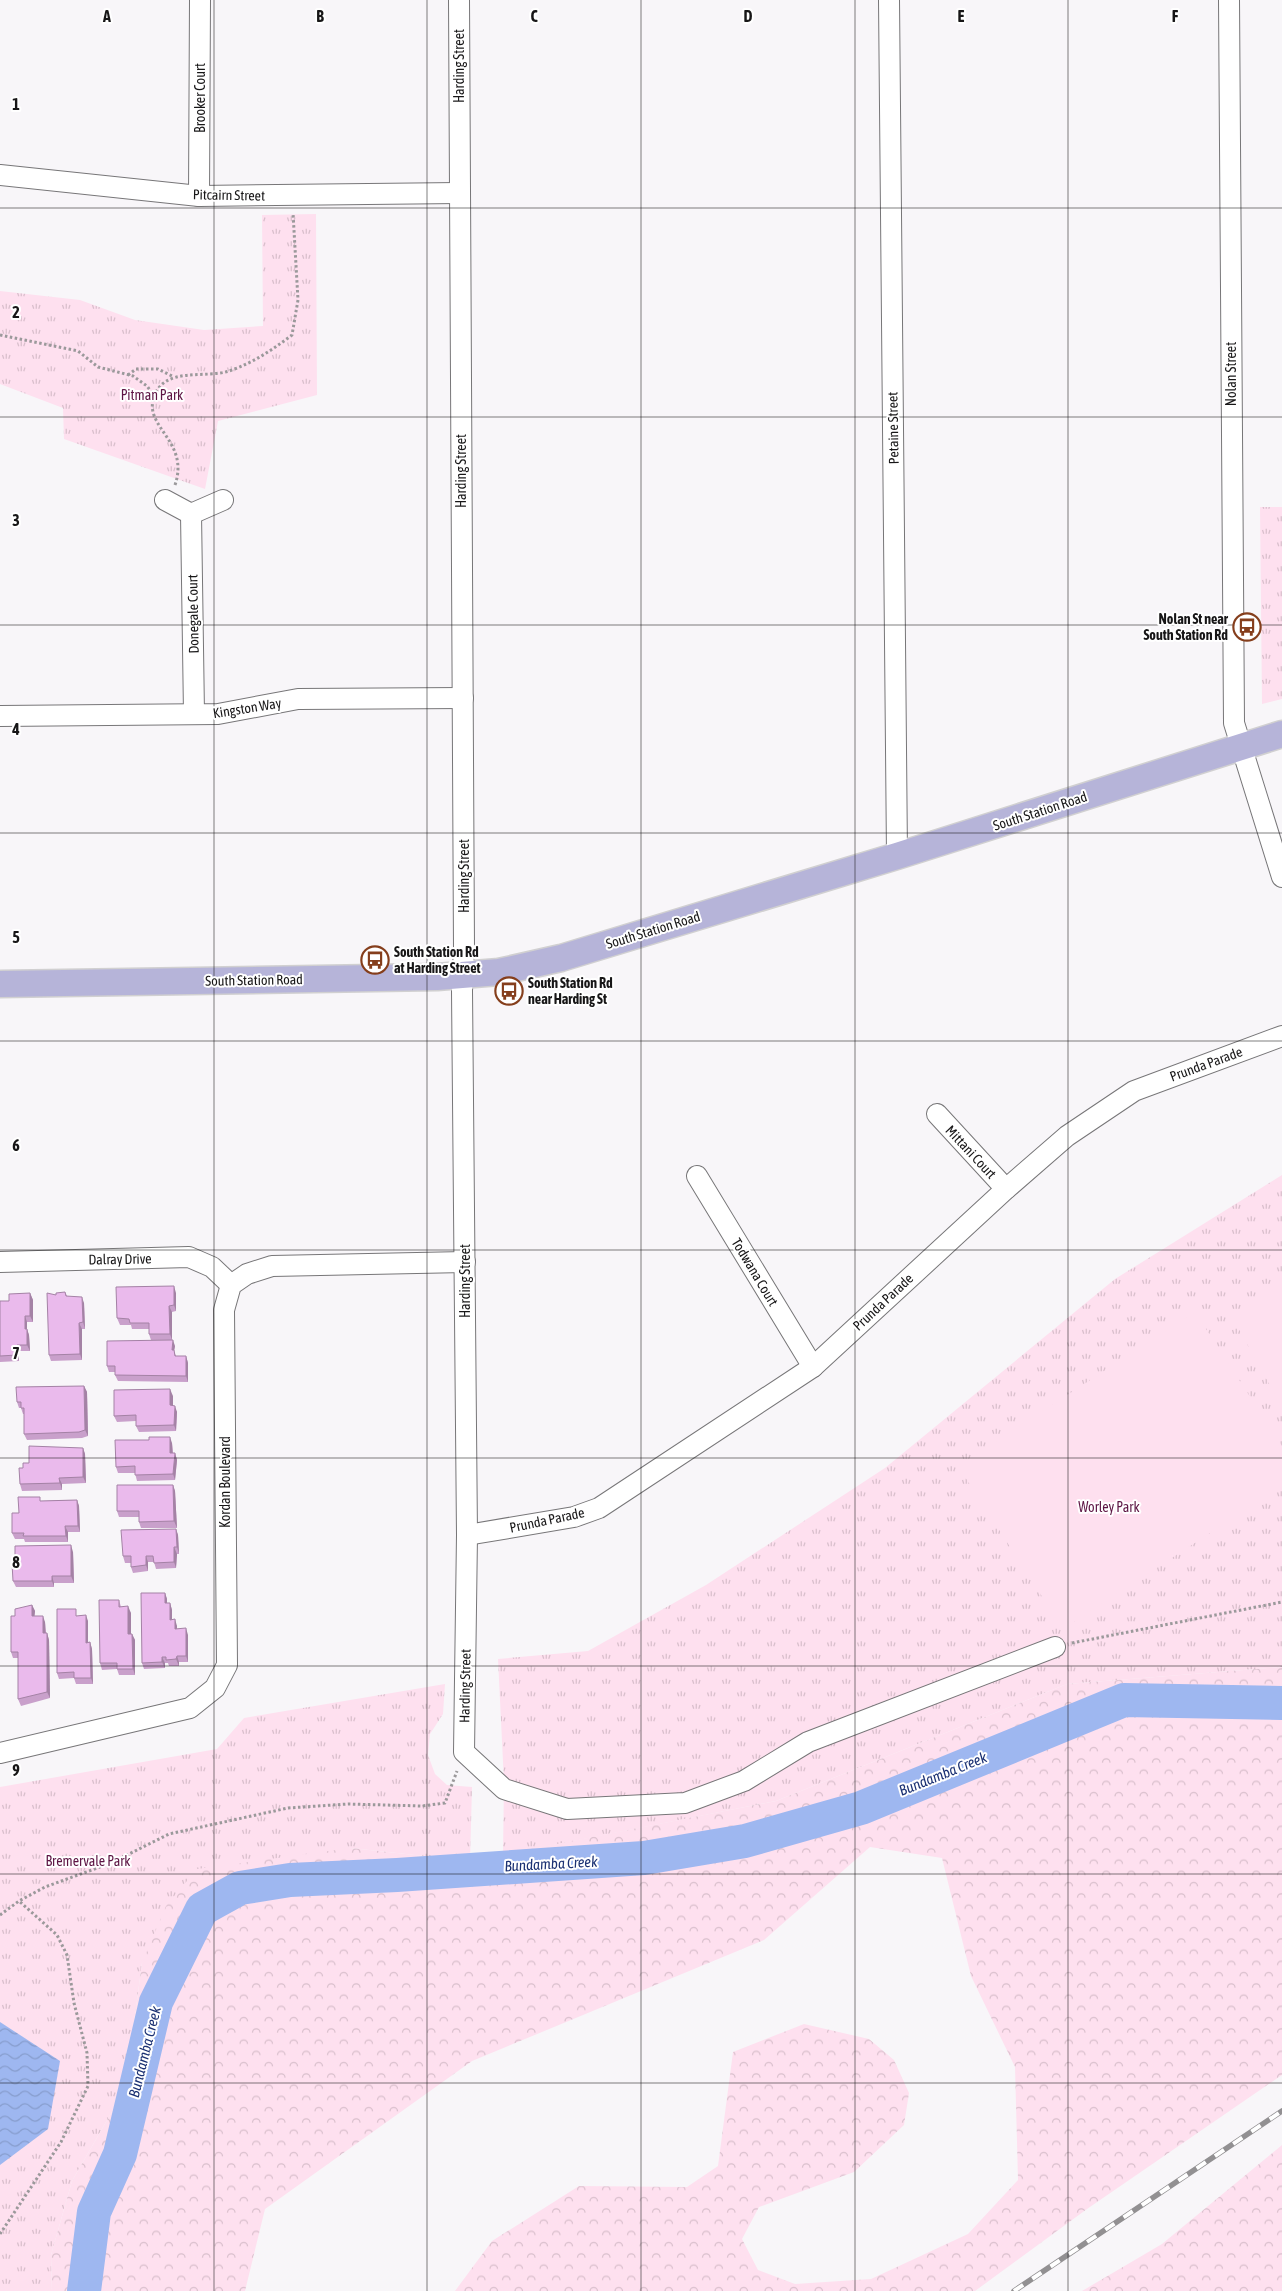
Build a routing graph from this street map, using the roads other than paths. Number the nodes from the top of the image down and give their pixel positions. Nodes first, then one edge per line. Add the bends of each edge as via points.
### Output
1 (200, 0) edge
2 (459, 0) edge
3 (888, 0) edge
4 (1229, 0) edge
5 (0, 175) edge
6 (460, 193) junction
7 (200, 196) junction
8 (169, 494) road end
9 (223, 500) dead end
10 (191, 514) junction
11 (463, 698) junction
12 (194, 714) junction
13 (0, 716) edge
14 (1282, 734) edge
15 (1241, 747) junction
16 (897, 856) junction
17 (1282, 877) edge
18 (464, 975) junction
19 (0, 984) edge
20 (1282, 1036) edge
21 (937, 1114) dead end
22 (697, 1176) dead end
23 (1006, 1189) junction
24 (0, 1262) edge
25 (465, 1262) junction
26 (231, 1285) junction
27 (812, 1367) junction
28 (467, 1535) junction
29 (1055, 1646) road end
30 (0, 1753) edge

1 - 7 street, Brooker Court
2 - 6 street, Harding Street
3 - 16 street, Petaine Street
4 - 15 street, Nolan Street via 1234,723
5 - 7 street, Pitcairn Street
6 - 7 street, Pitcairn Street
6 - 11 street, Harding Street
8 - 10 street
9 - 10 street
10 - 12 street, Donegale Court
11 - 12 street, Kingston Way via 298,699 218,714
11 - 18 street, Harding Street
12 - 13 street, Kingston Way
14 - 15 main road, South Station Road
15 - 16 main road, South Station Road
15 - 17 street
16 - 18 main road, South Station Road via 561,958 499,972
18 - 19 main road, South Station Road
18 - 25 street, Harding Street
20 - 23 street, Prunda Parade via 1134,1091 1066,1136
21 - 23 street, Mittani Court
22 - 27 street, Todwana Court
23 - 27 street, Prunda Parade
24 - 26 street, Dalray Drive via 190,1257 212,1267
25 - 26 street via 272,1266 247,1274
25 - 28 street, Harding Street
26 - 30 street, Kordan Boulevard via 224,1310 227,1665 215,1688 190,1708
27 - 28 street, Prunda Parade via 599,1508 574,1517
28 - 29 street, Harding Street via 464,1752 504,1789 567,1809 685,1803 744,1781 808,1742

